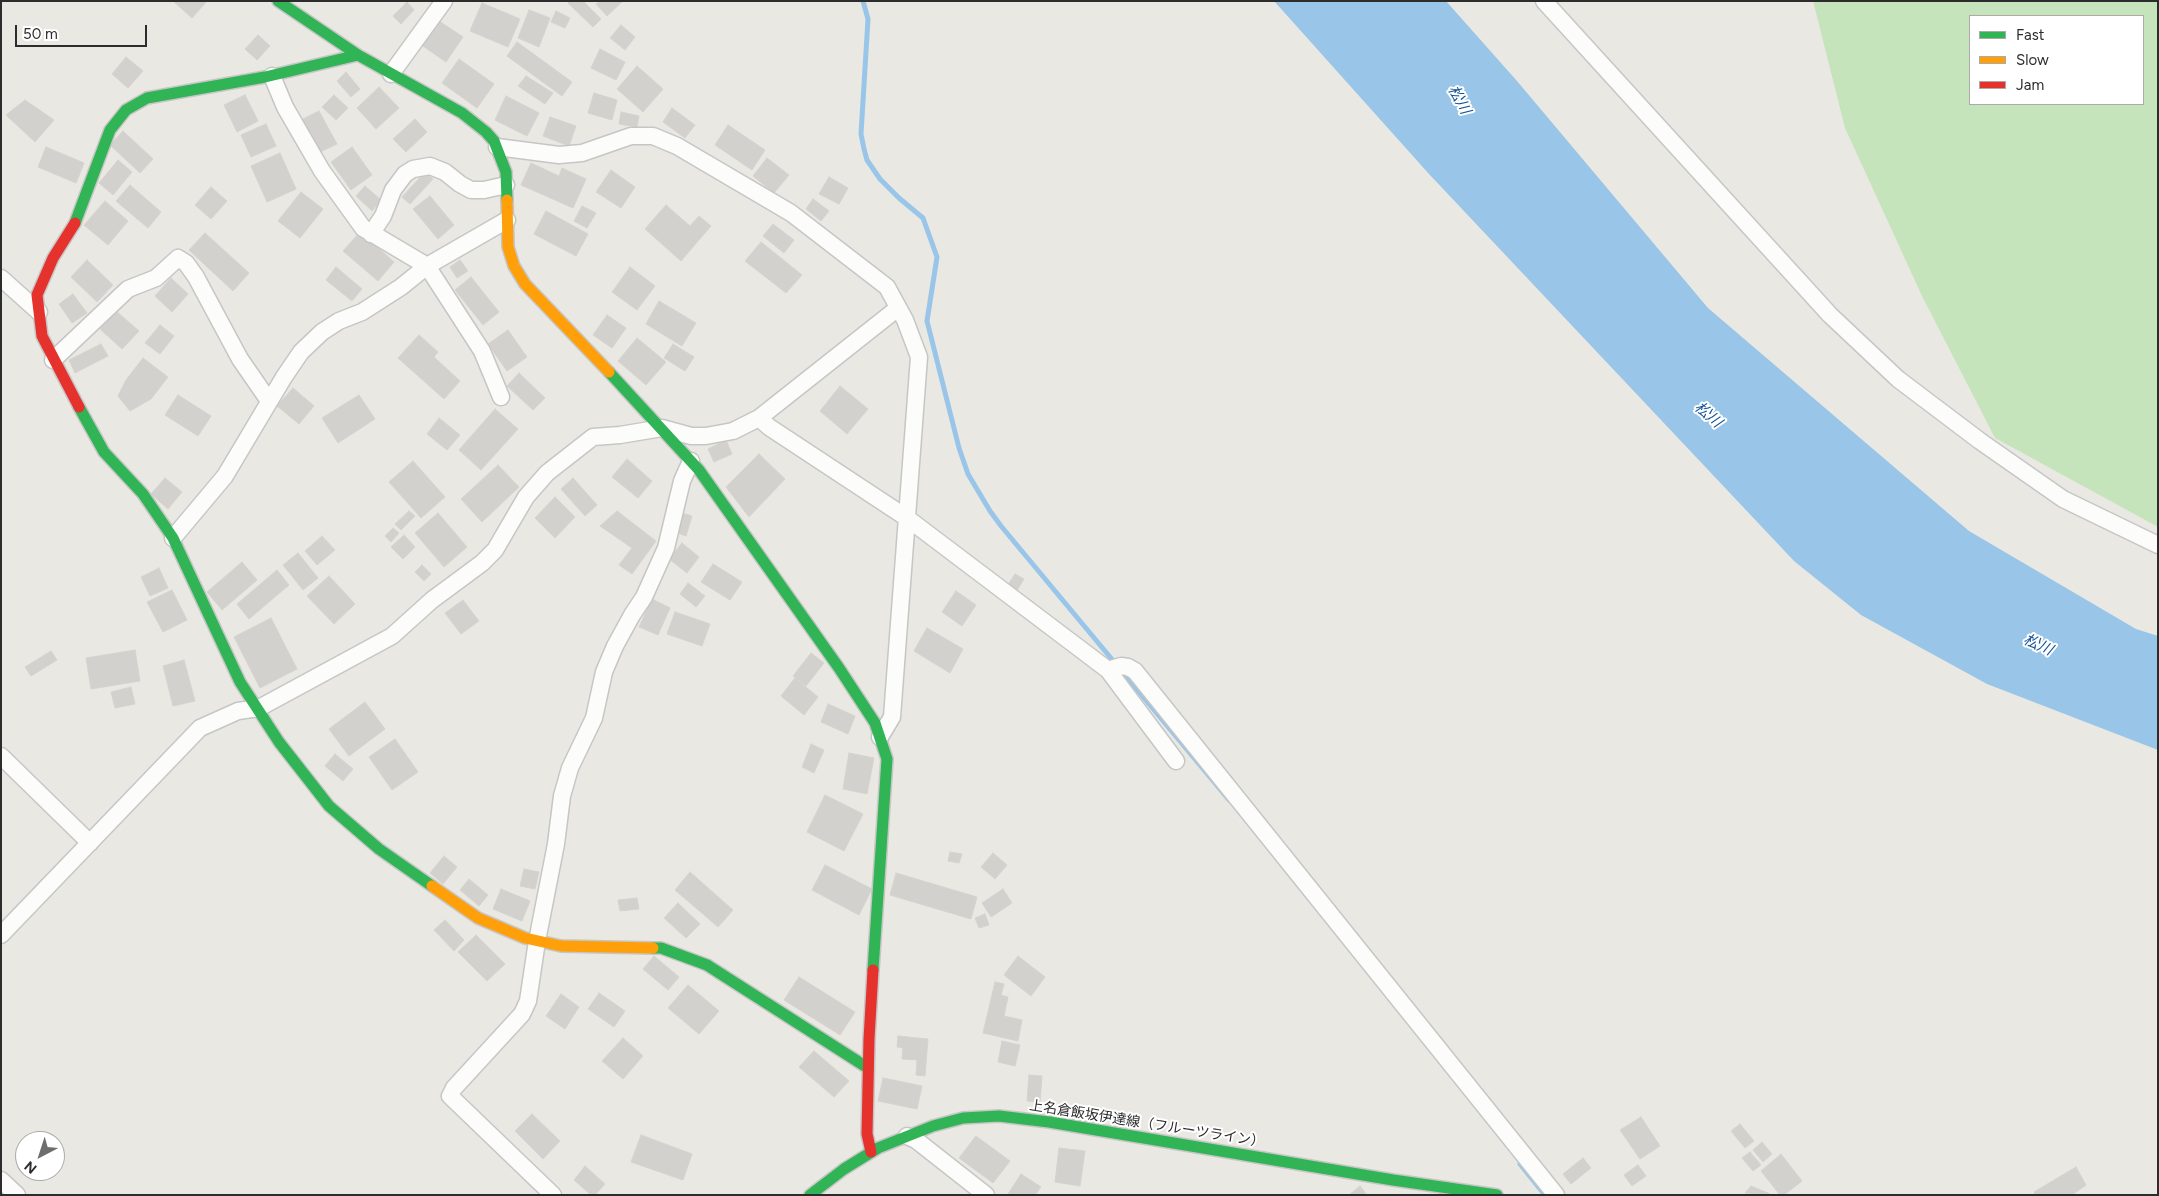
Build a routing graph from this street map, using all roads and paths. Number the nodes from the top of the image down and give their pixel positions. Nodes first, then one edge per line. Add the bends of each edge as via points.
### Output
1 (278, 1) edge
2 (444, 1) edge
3 (1544, 1) edge
4 (358, 55) junction
5 (391, 74) junction
6 (272, 76) junction
7 (497, 147) junction
8 (506, 184) junction
9 (507, 220) junction
10 (371, 234) junction
11 (427, 266) junction
12 (1, 278) edge
13 (898, 308) junction
14 (39, 312) junction
15 (53, 360) junction
16 (501, 397) dead end
17 (269, 401) junction
18 (759, 418) junction
19 (662, 428) junction
20 (691, 462) junction
21 (907, 518) junction
22 (173, 538) junction
23 (2158, 546) edge
24 (1108, 670) junction
25 (259, 708) junction
26 (880, 737) junction
27 (1, 756) edge
28 (1176, 762) dead end
29 (90, 843) junction
30 (1, 934) edge
31 (536, 941) junction
32 (868, 1068) junction
33 (907, 1136) junction
34 (871, 1152) junction
35 (1, 1180) edge
36 (17, 1195) edge
37 (553, 1195) edge
38 (810, 1195) edge
39 (986, 1195) edge
40 (1497, 1195) edge
41 (1556, 1195) edge

1 - 4 street
2 - 5 street
3 - 23 street via 1830,315 1898,379 2063,498
4 - 5 street
4 - 6 street
5 - 7 street via 462,113 486,132
6 - 10 street via 285,107 333,188
6 - 14 street via 147,98 126,110 110,130 72,229 52,258 37,296
7 - 8 street via 506,172
7 - 13 street via 559,155 582,153 631,136 653,136 677,146 791,213 887,287
8 - 9 street
8 - 10 street via 471,190 430,166 414,169 405,174 393,190 383,216
9 - 11 street
9 - 19 street via 508,246 514,266 525,284
10 - 11 street
11 - 16 street via 482,351
11 - 17 street via 362,312 322,332 301,352
12 - 14 street
13 - 18 street
13 - 21 street via 919,357
14 - 15 street via 42,336
15 - 17 street via 128,289 156,278 178,258 196,277 240,359
15 - 22 street via 104,452 143,494
17 - 22 street via 224,476
18 - 19 street via 733,430 706,436 691,436
18 - 21 street
19 - 20 street
19 - 25 street via 593,437 547,473 531,491 495,550 482,563 432,600 392,636
20 - 26 street via 840,668 876,723
20 - 31 street via 682,481 666,548 644,597 615,646 604,672 594,718 570,768
21 - 24 street
21 - 26 street via 892,717
22 - 25 street via 240,682
24 - 28 street
24 - 41 street via 1121,666 1135,671
25 - 29 street via 238,711 200,728
25 - 31 street via 279,742 328,806 379,848 478,918
26 - 32 street via 887,759
27 - 29 street
29 - 30 street
31 - 32 street via 561,946 661,948 707,965
31 - 37 street via 528,1001 522,1014 450,1096
32 - 34 street via 867,1134
33 - 34 street, 上名倉飯坂伊達線（フルーツライン）
33 - 39 street
33 - 40 street, 上名倉飯坂伊達線（フルーツライン） via 963,1118 999,1116
34 - 38 street, 上名倉飯坂伊達線（フルーツライン）
35 - 36 street

